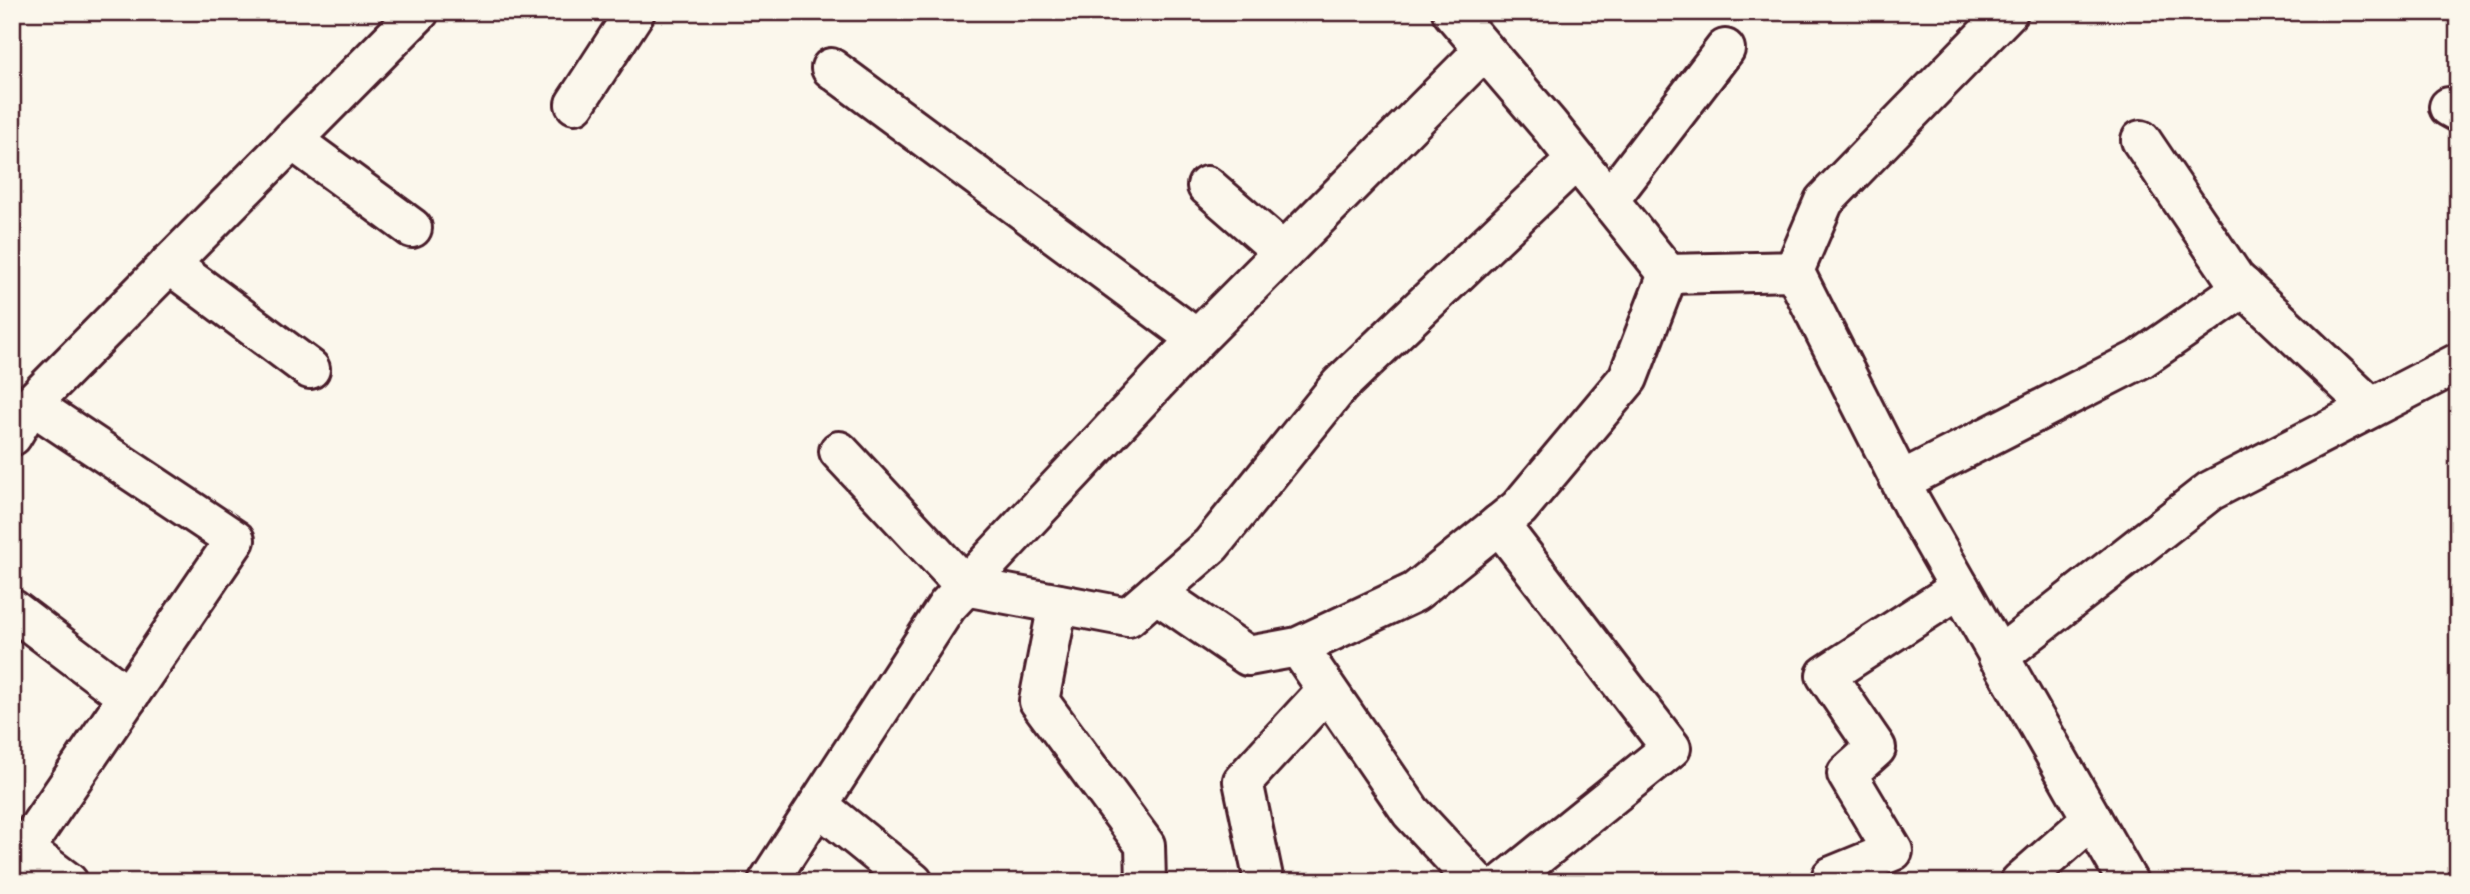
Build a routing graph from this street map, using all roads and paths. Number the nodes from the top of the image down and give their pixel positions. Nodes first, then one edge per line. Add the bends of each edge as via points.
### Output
1 (419, 12) edge
2 (635, 12) edge
3 (1452, 12) edge
4 (2008, 12) edge
5 (1725, 49) dead end
6 (1485, 50) junction
7 (831, 68) dead end
8 (575, 104) dead end
9 (2141, 140) dead end
10 (292, 141) junction
11 (1576, 160) junction
12 (1207, 186) dead end
13 (1609, 200) junction
14 (412, 228) dead end
15 (1283, 252) junction
16 (169, 264) junction
17 (1794, 271) junction
18 (1668, 274) junction
19 (2244, 287) junction
20 (1197, 339) junction
21 (2458, 363) edge
22 (310, 369) dead end
23 (2371, 407) junction
24 (22, 420) edge
25 (839, 451) dead end
26 (1901, 481) junction
27 (1499, 524) junction
28 (965, 586) junction
29 (1960, 588) junction
30 (1156, 593) junction
31 (1058, 604) junction
32 (12, 609) edge
33 (1298, 647) junction
34 (1998, 657) junction
35 (1326, 691) junction
36 (128, 697) junction
37 (818, 805) junction
38 (2092, 819) junction
39 (16, 852) edge
40 (68, 882) edge
41 (768, 882) edge
42 (913, 882) edge
43 (1146, 882) edge
44 (1264, 882) edge
45 (1476, 882) edge
46 (1505, 882) edge
47 (1836, 882) edge
48 (2020, 882) edge
49 (2129, 882) edge

1 - 10 street
2 - 8 street
3 - 6 street
4 - 17 street via 1824,201
5 - 13 street
6 - 11 street
6 - 15 street
7 - 20 street
9 - 19 street
10 - 14 street
10 - 16 street
11 - 13 street
11 - 30 street via 1340,385 1211,545
12 - 15 street
13 - 18 street
15 - 20 street
16 - 22 street
16 - 24 street
17 - 18 street
17 - 26 street
18 - 27 street via 1628,378 1519,508
19 - 23 street
19 - 26 street via 2142,358
20 - 28 street
21 - 23 street
23 - 34 street via 2210,491
24 - 36 street via 235,540
25 - 28 street
26 - 29 street
27 - 33 street via 1415,592
27 - 46 street via 1671,748
28 - 31 street
28 - 37 street via 947,606
29 - 34 street
29 - 47 street via 1826,675 1876,748 1847,774 1893,851 1832,876
30 - 31 street via 1129,617
30 - 33 street via 1248,656
31 - 43 street via 1039,701 1145,845
32 - 36 street
33 - 35 street
34 - 38 street
35 - 44 street via 1243,781
35 - 45 street via 1411,813
36 - 39 street
37 - 41 street
37 - 42 street
38 - 48 street
38 - 49 street
39 - 40 street

